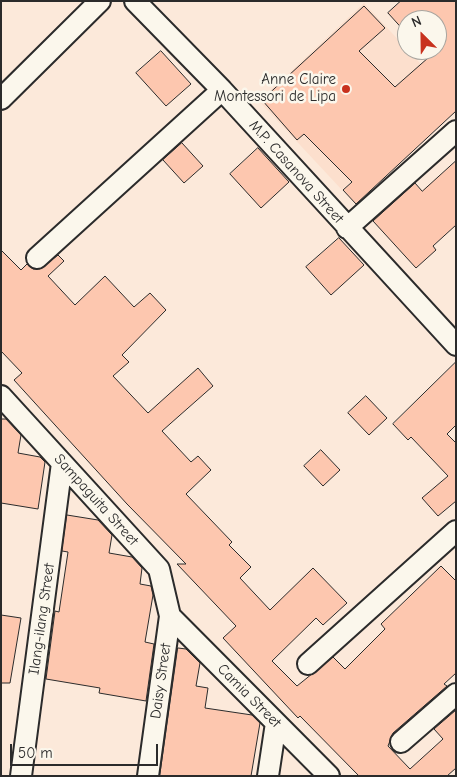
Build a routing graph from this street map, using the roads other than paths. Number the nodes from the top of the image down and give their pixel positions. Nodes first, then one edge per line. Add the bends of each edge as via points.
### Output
1 (100, 1) edge
2 (134, 1) edge
3 (222, 90) junction
4 (1, 99) edge
5 (456, 131) edge
6 (347, 228) junction
7 (37, 258) dead end
8 (456, 345) edge
9 (1, 396) edge
10 (62, 463) junction
11 (456, 531) edge
12 (170, 616) junction
13 (308, 664) dead end
14 (456, 694) edge
15 (276, 723) junction
16 (401, 742) dead end
17 (21, 776) edge
18 (148, 776) edge
19 (268, 776) edge
20 (329, 776) edge

1 - 4 street
2 - 3 street, M.P. Casanova Street
3 - 6 street, M.P. Casanova Street
3 - 7 street
5 - 6 street
6 - 8 street, M.P. Casanova Street
9 - 10 street, Sampaguita Street
10 - 12 street, Sampaguita Street via 159,569
10 - 17 street, Ilang-ilang Street
11 - 13 street
12 - 15 street, Camia Street
12 - 18 street, Daisy Street
14 - 16 street
15 - 19 street
15 - 20 street, Camia Street

